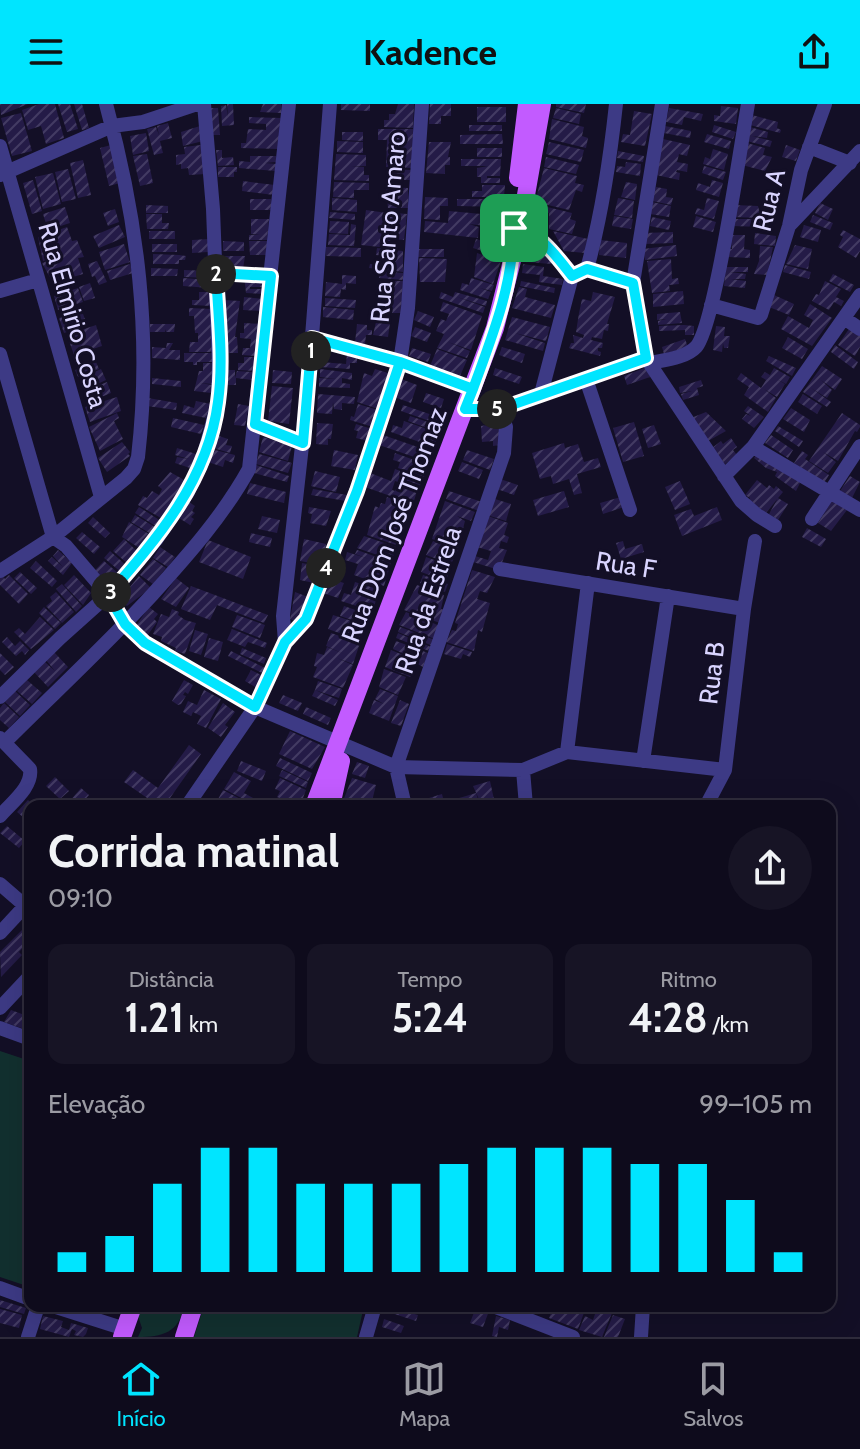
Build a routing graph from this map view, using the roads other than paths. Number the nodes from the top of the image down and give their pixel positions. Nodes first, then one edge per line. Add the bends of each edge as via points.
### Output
1 (106, 104) edge
2 (204, 104) edge
3 (289, 104) edge
4 (330, 104) edge
5 (422, 104) edge
6 (542, 104) edge
7 (616, 104) edge
8 (662, 104) edge
9 (748, 104) edge
10 (825, 104) edge
11 (188, 106) edge
12 (524, 110) edge
13 (112, 126) junction
14 (0, 146) edge
15 (809, 147) junction
16 (855, 157) edge
17 (4, 174) edge
18 (789, 226) junction
19 (517, 229) junction
20 (587, 269) junction
21 (216, 273) junction
22 (271, 276) junction
23 (572, 276) junction
24 (38, 280) junction
25 (633, 283) junction
26 (0, 291) edge
27 (860, 295) edge
28 (711, 305) junction
29 (844, 318) junction
30 (860, 329) edge
31 (312, 338) junction
32 (0, 354) edge
33 (648, 361) junction
34 (400, 362) junction
35 (586, 379) junction
36 (5, 387) edge
37 (473, 389) junction
38 (541, 394) junction
39 (465, 409) junction
40 (500, 409) junction
41 (255, 424) junction
42 (303, 443) junction
43 (860, 446) edge
44 (753, 447) junction
45 (724, 476) junction
46 (827, 493) junction
47 (101, 497) junction
48 (630, 510) dead end
49 (860, 510) edge
50 (812, 519) dead end
51 (775, 526) dead end
52 (53, 537) junction
53 (755, 541) dead end
54 (500, 569) dead end
55 (0, 571) edge
56 (588, 583) junction
57 (108, 595) junction
58 (668, 596) junction
59 (744, 609) junction
60 (125, 624) junction
61 (285, 642) junction
62 (0, 697) edge
63 (255, 707) junction
64 (2, 740) edge
65 (341, 743) junction
66 (567, 752) junction
67 (643, 761) junction
68 (396, 767) junction
69 (523, 770) junction
70 (725, 770) junction
71 (195, 800) edge
72 (317, 800) edge
73 (332, 800) edge
74 (404, 800) edge
75 (527, 800) edge
76 (709, 800) edge
77 (0, 816) edge
78 (0, 884) edge
79 (24, 905) edge
80 (24, 912) edge
81 (0, 933) edge
82 (24, 982) edge
83 (0, 1008) edge
84 (0, 1028) edge
85 (24, 1037) edge
86 (0, 1288) edge
87 (24, 1297) edge
88 (36, 1312) edge
89 (69, 1312) edge
90 (131, 1312) edge
91 (192, 1312) edge
92 (373, 1312) edge
93 (508, 1312) edge
94 (643, 1312) edge
95 (123, 1333) edge
96 (28, 1337) edge
97 (184, 1337) edge
98 (366, 1337) edge
99 (573, 1337) edge
100 (641, 1337) edge

1 - 13 street
2 - 21 street
3 - 22 street
4 - 31 street
5 - 34 street, Rua Santo Amaro
6 - 19 main road
7 - 20 street via 609,171
8 - 25 street
9 - 28 street
10 - 15 street, Rua A
11 - 13 street via 143,122
12 - 19 main road
13 - 17 street
13 - 47 street via 134,227 145,377 134,469
14 - 17 street, Rua Elmirio Costa
15 - 16 street
15 - 18 street, Rua A
16 - 18 street
17 - 24 street, Rua Elmirio Costa
18 - 28 street, Rua A via 761,315 754,319
19 - 23 street via 542,243
19 - 37 main road, Rua Dom José Thomaz via 513,264
20 - 23 street
20 - 25 street
21 - 22 street
21 - 57 street via 218,402 202,462 156,540
22 - 41 street
23 - 38 street
24 - 26 street
24 - 47 street, Rua Elmirio Costa
25 - 33 street
27 - 29 street
28 - 33 street via 696,347
29 - 30 street
29 - 44 street
31 - 34 street
31 - 42 street
32 - 36 street
33 - 35 street
33 - 45 street
34 - 37 street
34 - 61 street, Rua Santo Amaro via 306,619
35 - 38 street
35 - 48 street
36 - 52 street
37 - 39 main road, Rua Dom José Thomaz
38 - 40 street
39 - 40 street
39 - 65 main road, Rua Dom José Thomaz
40 - 68 street, Rua da Estrela via 506,427 504,453
41 - 42 street
41 - 60 street via 249,469 239,487 193,550
42 - 61 street via 283,616
43 - 46 street
44 - 45 street
44 - 46 street
45 - 51 street via 741,501
46 - 49 street
46 - 50 street
47 - 52 street
52 - 55 street
52 - 57 street
53 - 59 street, Rua B
54 - 56 street, Rua F
56 - 58 street, Rua F
56 - 66 street
57 - 60 street
57 - 62 street
58 - 59 street, Rua F
58 - 67 street
59 - 70 street, Rua B
60 - 63 street via 145,643
60 - 64 street
61 - 63 street, Rua Santo Amaro
63 - 65 street
63 - 71 street, Rua Santo Amaro
64 - 77 street via 31,775
65 - 68 street
65 - 72 main road
65 - 73 main road
66 - 67 street
66 - 69 street
67 - 70 street
68 - 69 street
68 - 74 street
69 - 75 street
70 - 76 street, Rua B
78 - 79 street
80 - 81 street
82 - 83 street
84 - 85 street
86 - 87 street
88 - 96 street
89 - 95 street
90 - 95 main road
91 - 97 main road
92 - 98 street
93 - 99 street
94 - 100 street

